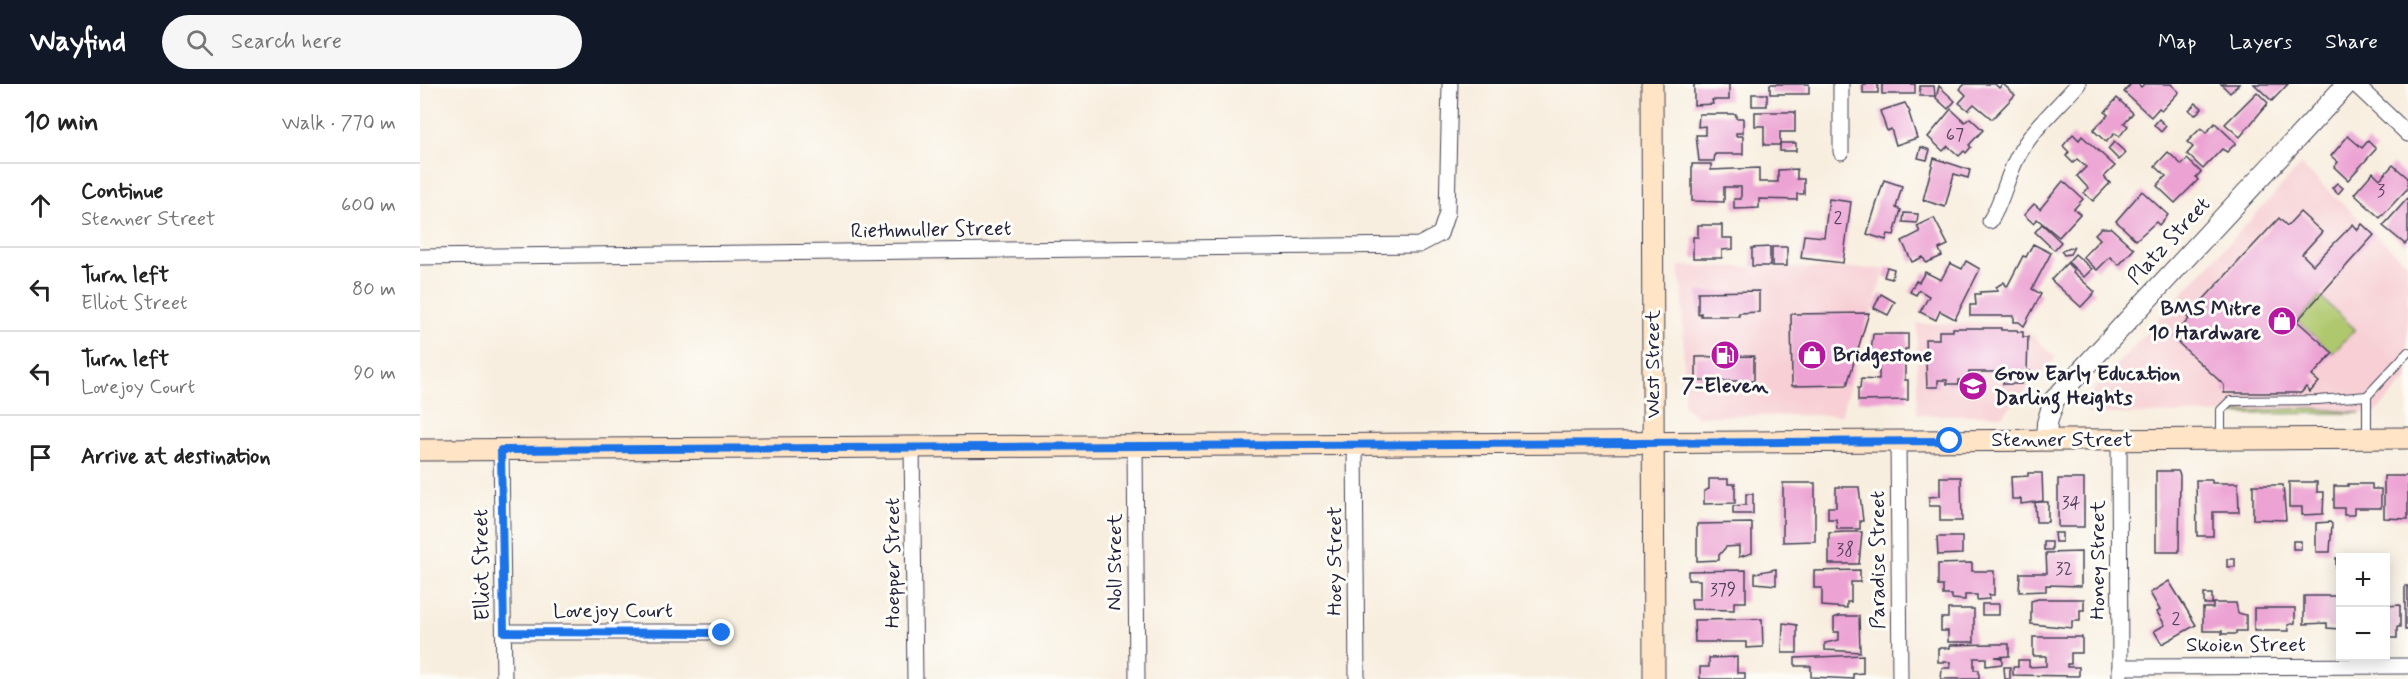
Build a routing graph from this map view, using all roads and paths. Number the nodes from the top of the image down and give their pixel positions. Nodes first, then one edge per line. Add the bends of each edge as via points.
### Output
1 (1450, 84) edge
2 (1652, 84) edge
3 (1841, 84) edge
4 (2078, 84) edge
5 (2347, 84) edge
6 (2355, 84) edge
7 (2408, 134) edge
8 (1841, 152) dead end
9 (1990, 221) dead end
10 (420, 257) edge
11 (2408, 352) edge
12 (2367, 396) junction
13 (2367, 438) junction
14 (2408, 438) edge
15 (2046, 440) junction
16 (2118, 440) junction
17 (2221, 440) junction
18 (1654, 441) junction
19 (1898, 441) junction
20 (1355, 443) junction
21 (1135, 446) junction
22 (912, 447) junction
23 (420, 450) edge
24 (501, 450) junction
25 (504, 632) junction
26 (722, 633) dead end
27 (2408, 666) edge
28 (2120, 673) edge
29 (504, 679) edge
30 (915, 679) edge
31 (1137, 679) edge
32 (1357, 679) edge
33 (1654, 679) edge
34 (1900, 679) edge

1 - 10 street, Riethmuller Street via 1447,213 1440,234 1419,245
2 - 18 main road, West Street
3 - 8 street
4 - 9 street via 2024,145
5 - 15 street, Platz Street via 2055,400
6 - 7 street
11 - 12 lane
12 - 13 lane
12 - 17 lane via 2230,401 2221,410
13 - 14 main road, Stenner Street
13 - 17 main road, Stenner Street
15 - 16 main road, Stenner Street
15 - 19 main road, Stenner Street
16 - 17 main road, Stenner Street
16 - 28 street, Honey Street
18 - 19 main road, Stenner Street
18 - 20 main road, Stenner Street
18 - 33 main road, West Street
19 - 34 street, Paradise Street
20 - 21 main road, Stenner Street
20 - 32 street, Hoey Street
21 - 22 main road, Stenner Street
21 - 31 street, Noll Street
22 - 24 main road, Stenner Street
22 - 30 street, Hoepper Street
23 - 24 main road, Stenner Street
24 - 25 street, Elliot Street
25 - 26 street, Lovejoy Court
25 - 29 street, Elliot Street
27 - 28 street, Skoien Street

